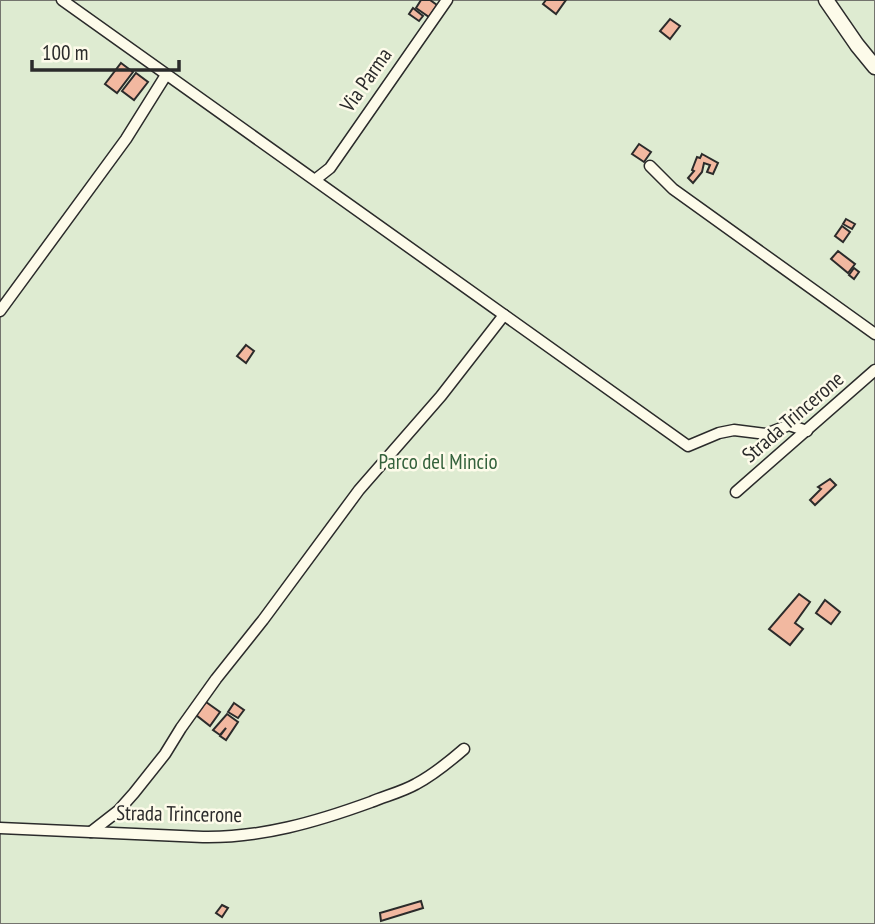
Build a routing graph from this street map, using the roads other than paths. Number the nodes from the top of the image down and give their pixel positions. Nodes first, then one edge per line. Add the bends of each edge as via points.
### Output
1 (62, 0) edge
2 (447, 0) edge
3 (826, 0) edge
4 (875, 67) edge
5 (166, 75) junction
6 (650, 166) dead end
7 (316, 179) junction
8 (0, 311) edge
9 (504, 315) junction
10 (875, 334) edge
11 (875, 370) edge
12 (807, 431) junction
13 (736, 492) dead end
14 (464, 749) dead end
15 (0, 828) edge
16 (91, 832) junction

1 - 5 street
2 - 7 street, Via Parma via 330,168
3 - 4 main road
5 - 7 street
5 - 8 street via 126,139
6 - 10 street via 673,189
7 - 9 street
9 - 12 street via 688,446 734,430 766,434 789,425
9 - 16 street via 359,490 134,793
11 - 12 street, Strada Trincerone
12 - 13 street, Strada Trincerone
14 - 16 street, Strada Trincerone via 414,785 296,826 231,837
15 - 16 street, Strada Trincerone

